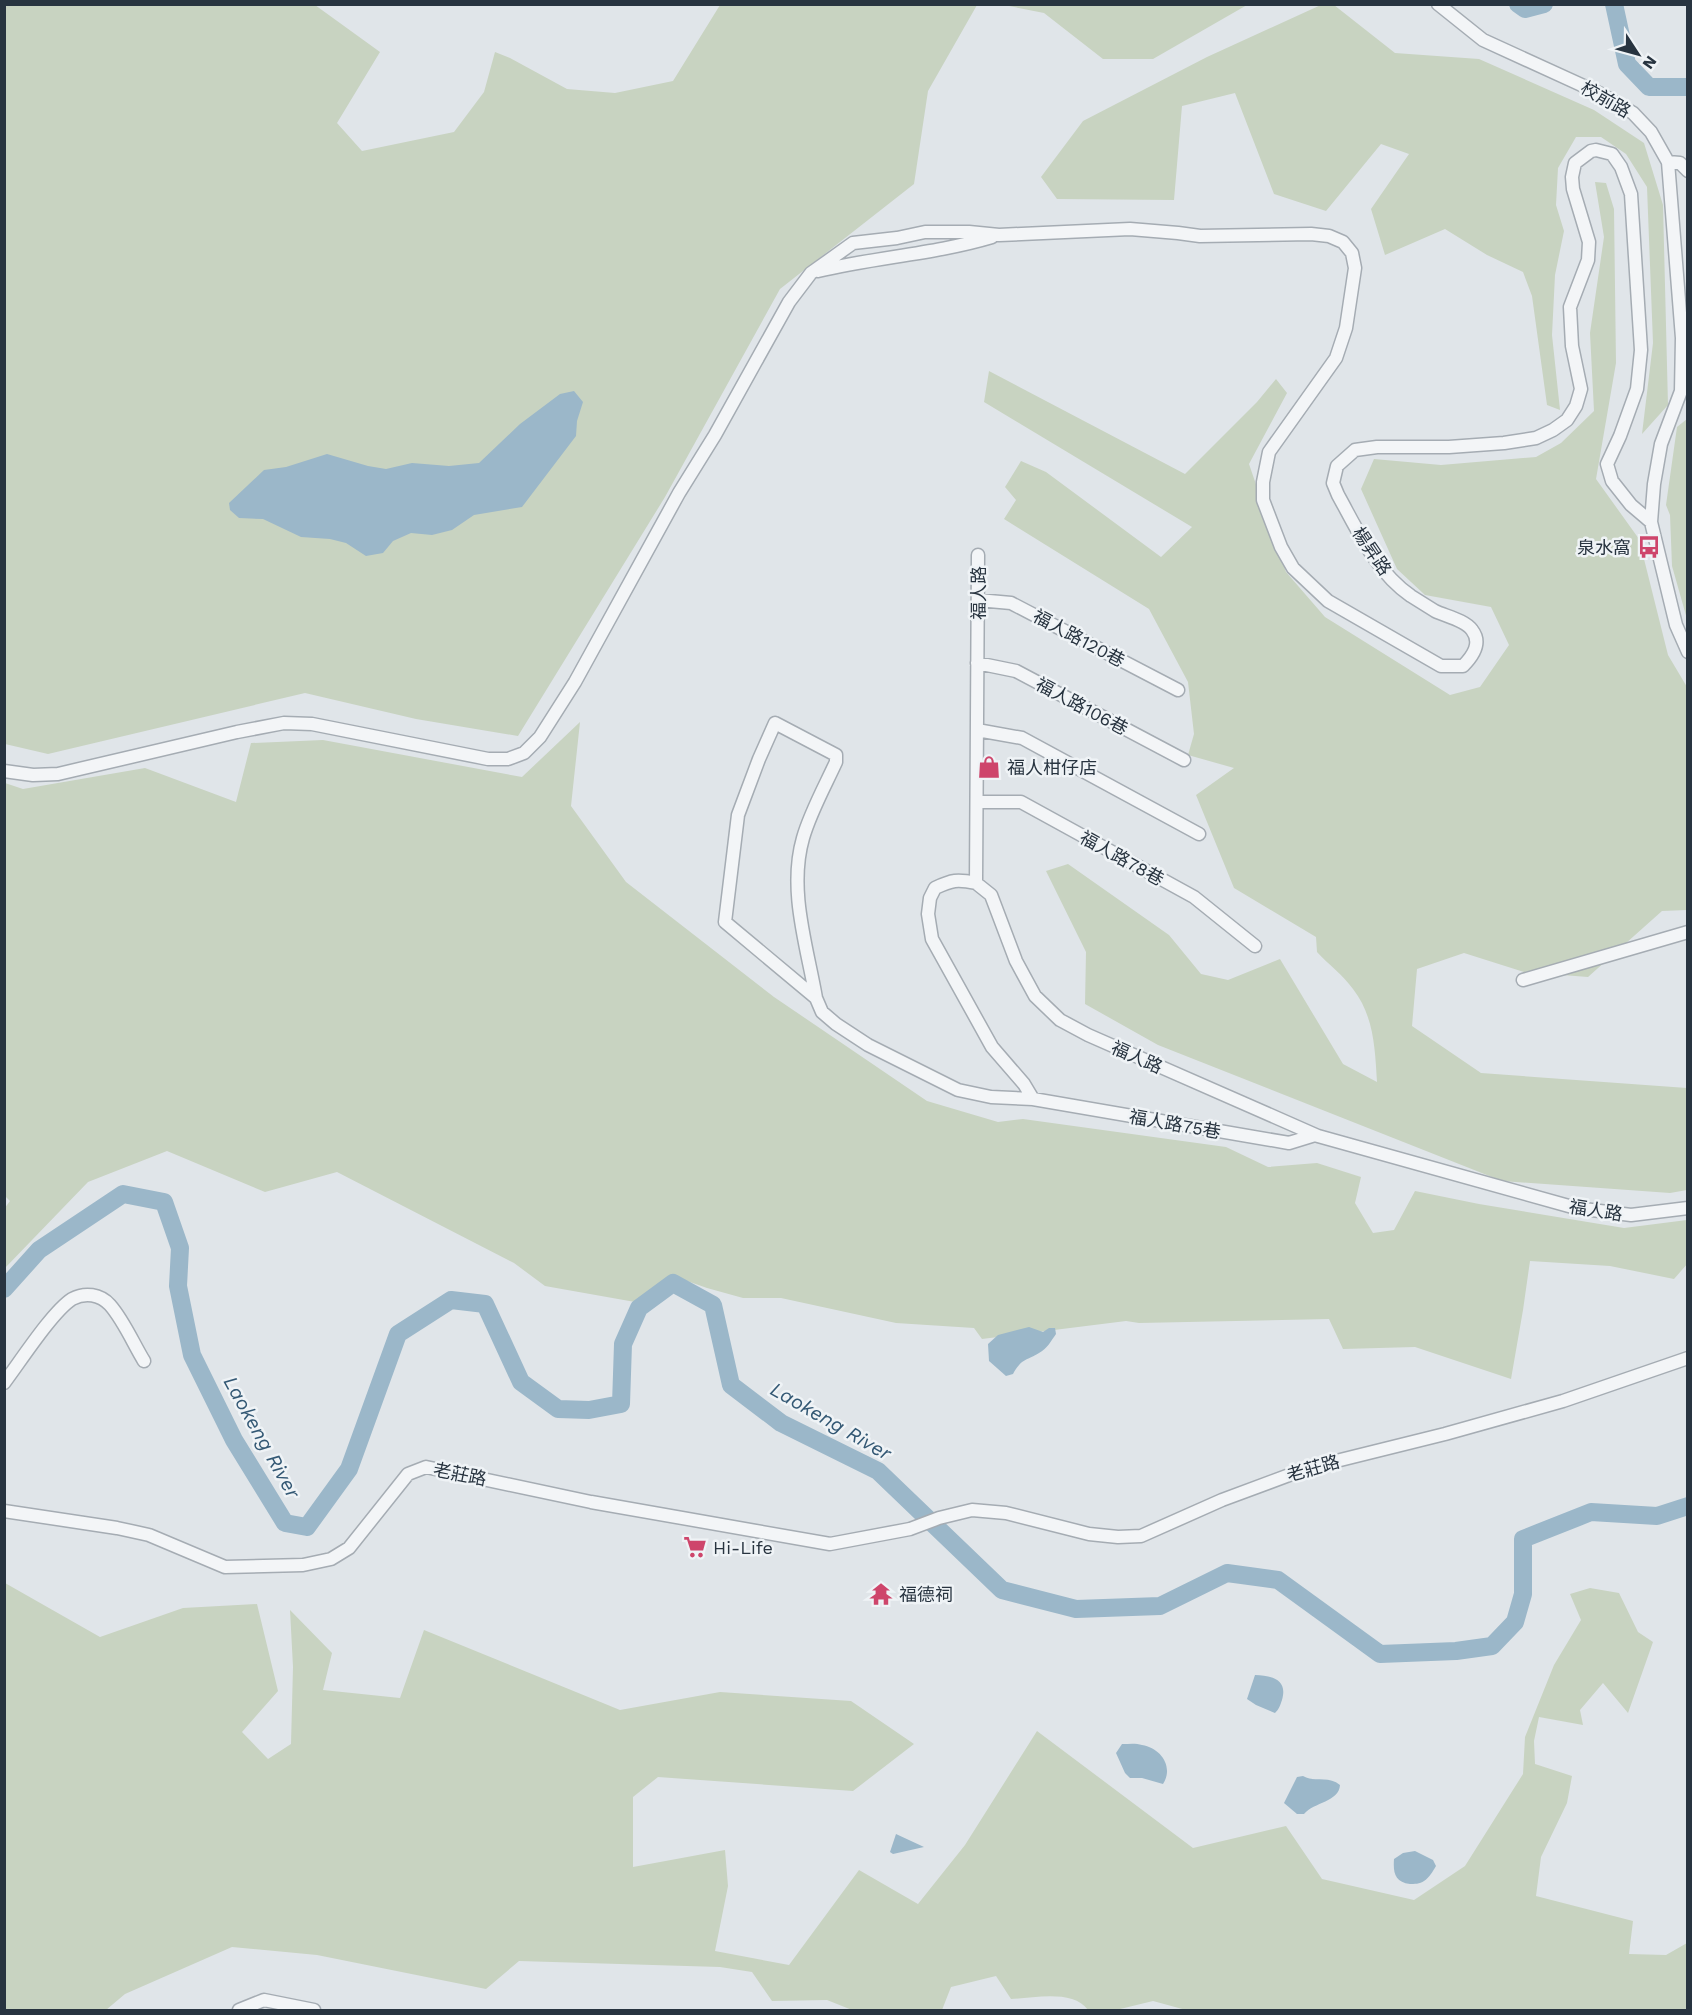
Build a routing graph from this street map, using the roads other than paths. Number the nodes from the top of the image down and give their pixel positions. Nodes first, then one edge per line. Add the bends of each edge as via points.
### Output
1 (1438, 4) edge
2 (1668, 162) junction
3 (1688, 171) edge
4 (999, 235) junction
5 (811, 273) junction
6 (1681, 405) edge
7 (1651, 522) junction
8 (978, 555) dead end
9 (978, 600) junction
10 (1688, 652) edge
11 (977, 663) junction
12 (1178, 690) dead end
13 (977, 730) junction
14 (1184, 760) dead end
15 (4, 771) edge
16 (977, 802) junction
17 (1199, 834) dead end
18 (976, 883) junction
19 (1688, 932) edge
20 (1255, 946) dead end
21 (1523, 980) dead end
22 (816, 998) junction
23 (1033, 1099) junction
24 (1315, 1135) junction
25 (1688, 1208) edge
26 (1688, 1358) edge
27 (144, 1362) dead end
28 (4, 1383) edge
29 (4, 1511) edge
30 (240, 2010) edge
31 (314, 2010) edge

1 - 2 street, 校前路 via 1483,40 1599,93 1632,113 1652,132
2 - 3 street via 1680,163
2 - 6 street, 校前路 via 1682,338
4 - 5 street via 963,246
4 - 5 street via 925,232 853,243
4 - 7 street, 楊昇路 via 1130,229 1200,236 1311,234 1343,242 1352,253 1355,268 1346,328 1336,358 1269,452 1263,500 1293,568 1328,601 1441,666 1463,666 1476,647 1471,628 1410,596 1382,569 1338,495 1333,483 1337,466 1355,450 1504,443 1536,438 1567,420 1581,389 1572,346 1570,307 1588,260 1589,242 1572,177 1575,164 1590,151 1612,154 1632,194 1641,350 1637,389 1607,464 1612,481 1630,505
5 - 15 street via 789,302 575,682 540,737 524,753 508,759 488,759 312,724 284,723 58,774
6 - 7 street, 校前路 via 1661,444
7 - 10 street, 校前路 via 1676,625
8 - 9 street, 福人路
9 - 11 street, 福人路
9 - 12 street, 福人路120巷 via 1011,603
11 - 13 street, 福人路
11 - 14 street, 福人路106巷 via 1016,671
13 - 16 street, 福人路
13 - 17 street via 1022,738
16 - 18 street, 福人路
16 - 20 street, 福人路78巷 via 1021,802 1194,897
18 - 23 street via 959,879 935,888 928,914 932,939 992,1047
18 - 24 street, 福人路 via 991,895 1035,996 1060,1020
19 - 21 street
22 - 22 street via 724,922 738,815 775,723 836,755 803,838 797,875
22 - 23 street, 福人路75巷 via 822,1012 868,1045 958,1090 991,1097
23 - 24 street, 福人路75巷 via 1289,1143
24 - 25 street, 福人路 via 1576,1208 1631,1215
26 - 29 street, 老莊路 via 1563,1401 1308,1468 1141,1536 1089,1534 1006,1512 972,1510 910,1529 818,1543 426,1467 408,1474 349,1548 331,1559 303,1565 225,1567 149,1535
27 - 28 street via 109,1304 97,1295 82,1295 70,1300 51,1320
30 - 31 street via 264,2000

